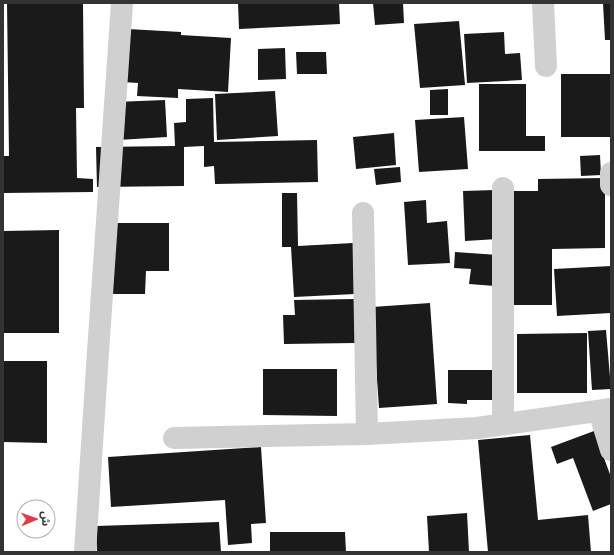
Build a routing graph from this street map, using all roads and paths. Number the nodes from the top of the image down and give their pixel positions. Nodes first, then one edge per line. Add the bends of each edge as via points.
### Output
1 (122, 3) edge
2 (543, 3) edge
3 (546, 66) dead end
4 (611, 173) edge
5 (611, 185) edge
6 (503, 188) dead end
7 (363, 214) dead end
8 (605, 410) edge
9 (503, 424) junction
10 (367, 434) junction
11 (174, 438) dead end
12 (611, 450) edge
13 (85, 552) edge

1 - 13 street
2 - 3 street
4 - 5 street
6 - 9 street
7 - 10 street
8 - 9 street
8 - 12 street
9 - 10 street via 477,428
10 - 11 street

